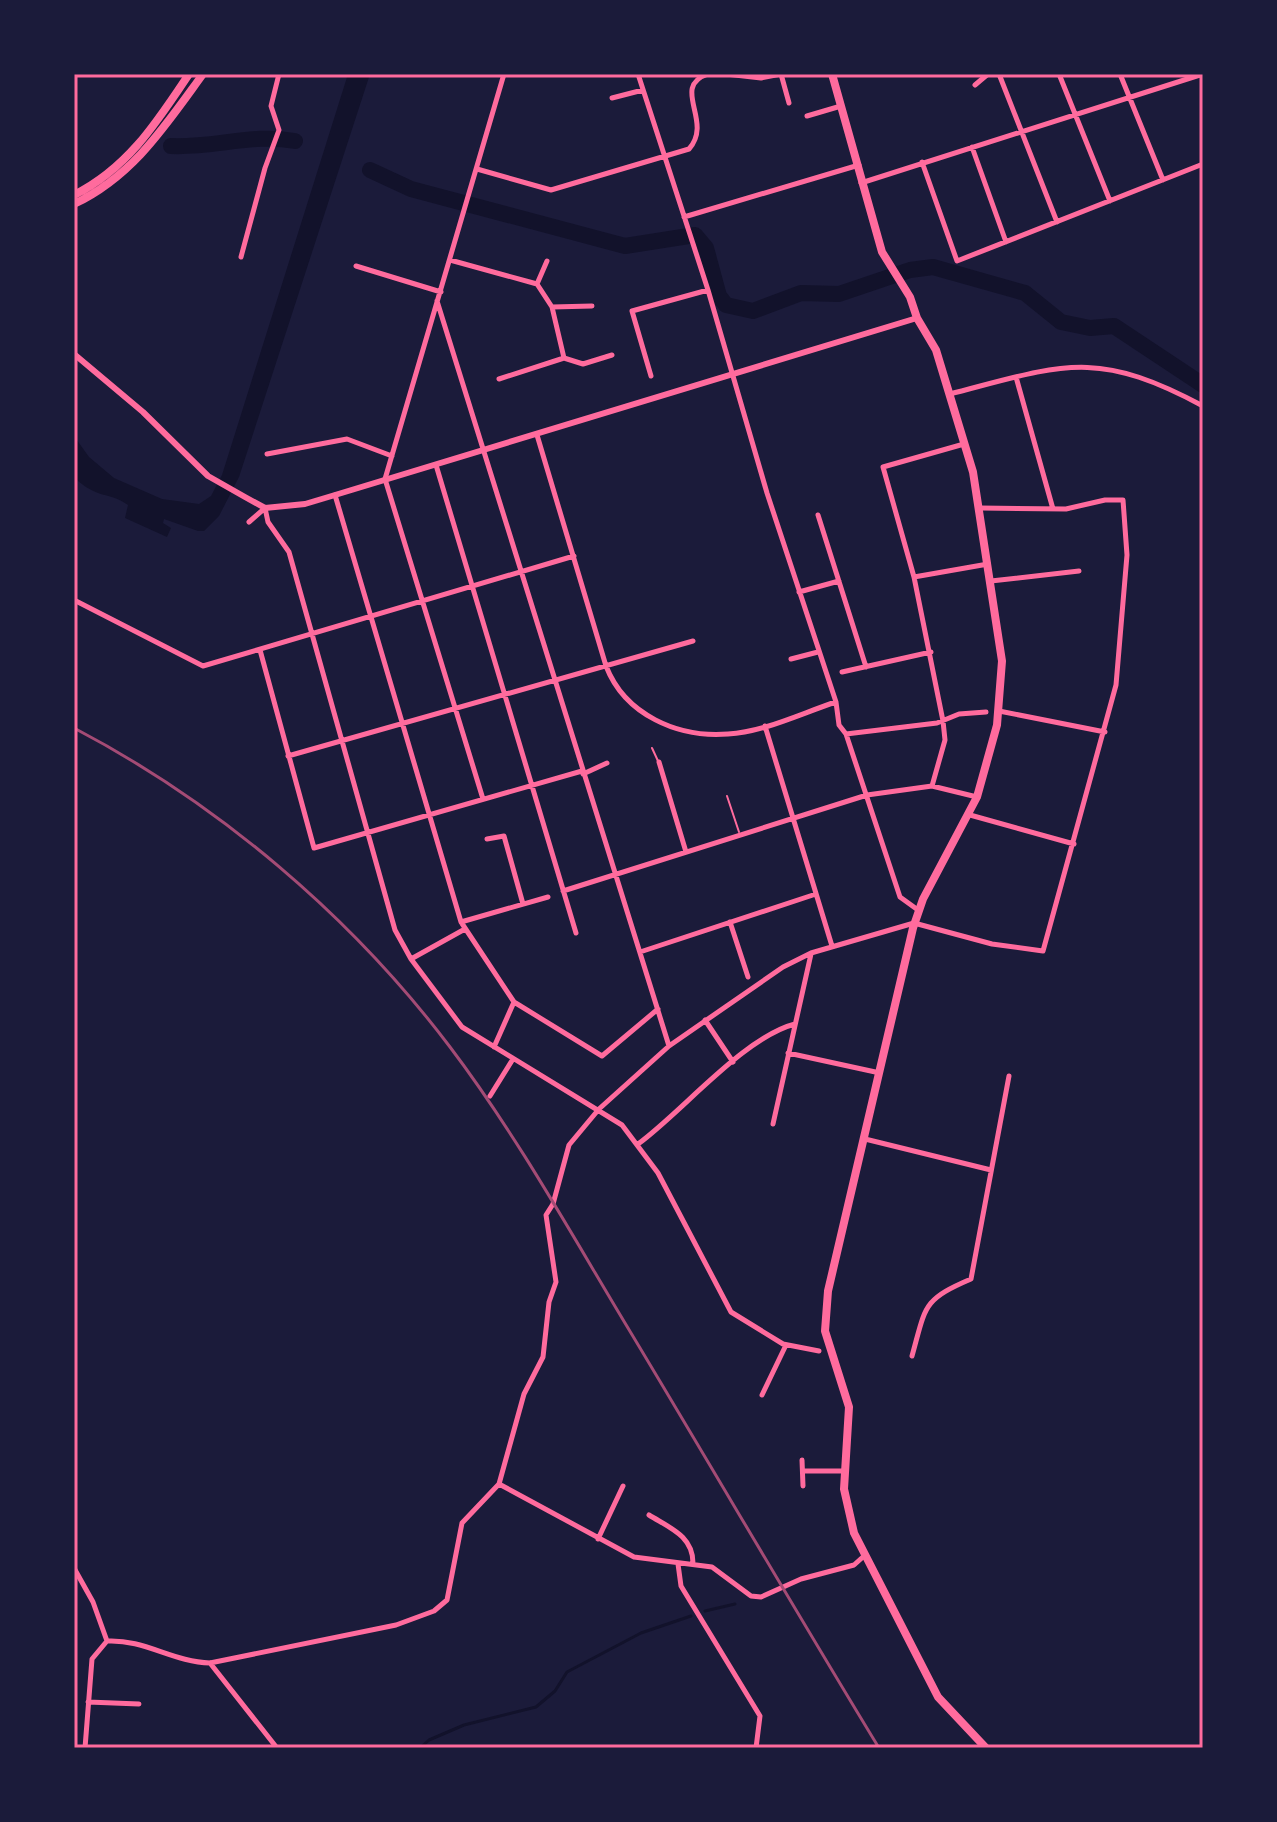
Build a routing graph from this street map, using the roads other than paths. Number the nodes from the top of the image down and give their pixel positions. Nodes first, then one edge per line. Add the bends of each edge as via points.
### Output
1 (189, 74) edge
2 (203, 74) edge
3 (279, 74) edge
4 (504, 74) edge
5 (638, 74) edge
6 (708, 74) edge
7 (726, 74) edge
8 (832, 74) edge
9 (988, 74) edge
10 (999, 74) edge
11 (1059, 74) edge
12 (1120, 74) edge
13 (1203, 74) edge
14 (761, 76) edge
15 (1190, 76) edge
16 (975, 85) dead end
17 (643, 90) junction
18 (1129, 97) junction
19 (612, 98) dead end
20 (789, 103) dead end
21 (841, 106) junction
22 (1075, 114) junction
23 (807, 116) dead end
24 (1021, 131) junction
25 (972, 147) junction
26 (663, 157) junction
27 (922, 162) junction
28 (1203, 164) edge
29 (859, 165) junction
30 (477, 169) junction
31 (1163, 180) junction
32 (861, 183) junction
33 (87, 193) junction
34 (74, 195) edge
35 (1110, 201) junction
36 (74, 204) edge
37 (684, 217) junction
38 (1057, 222) junction
39 (1006, 242) junction
40 (241, 257) dead end
41 (450, 260) junction
42 (547, 261) dead end
43 (356, 266) dead end
44 (537, 284) junction
45 (708, 290) junction
46 (441, 292) junction
47 (437, 301) junction
48 (592, 306) dead end
49 (552, 307) junction
50 (917, 318) junction
51 (74, 354) edge
52 (612, 355) dead end
53 (564, 358) junction
54 (651, 376) dead end
55 (734, 377) junction
56 (1016, 377) junction
57 (499, 379) dead end
58 (950, 394) junction
59 (1203, 406) edge
60 (537, 435) junction
61 (964, 443) junction
62 (486, 451) junction
63 (267, 454) dead end
64 (392, 456) junction
65 (436, 465) junction
66 (385, 479) junction
67 (335, 495) junction
68 (265, 508) junction
69 (980, 508) junction
70 (1053, 509) junction
71 (818, 515) dead end
72 (249, 522) dead end
73 (574, 556) junction
74 (989, 564) junction
75 (1079, 571) dead end
76 (522, 572) junction
77 (914, 577) junction
78 (839, 581) junction
79 (991, 581) junction
80 (473, 586) junction
81 (799, 592) junction
82 (74, 600) edge
83 (423, 601) junction
84 (372, 617) junction
85 (312, 635) junction
86 (693, 641) dead end
87 (260, 650) junction
88 (818, 652) junction
89 (931, 652) junction
90 (791, 659) dead end
91 (606, 666) junction
92 (866, 667) junction
93 (842, 672) dead end
94 (554, 681) junction
95 (505, 695) junction
96 (836, 702) junction
97 (455, 709) junction
98 (999, 711) junction
99 (986, 712) dead end
100 (943, 721) junction
101 (404, 723) junction
102 (765, 726) junction
103 (1105, 732) junction
104 (846, 734) junction
105 (342, 741) junction
106 (652, 748) dead end
107 (288, 756) junction
108 (659, 762) joint
109 (607, 763) dead end
110 (583, 772) junction
111 (532, 785) junction
112 (932, 786) junction
113 (867, 795) junction
114 (727, 796) dead end
115 (977, 797) junction
116 (483, 799) junction
117 (431, 814) junction
118 (970, 815) junction
119 (793, 819) junction
120 (368, 831) junction
121 (740, 835) junction
122 (487, 839) dead end
123 (1074, 844) junction
124 (686, 852) junction
125 (615, 875) junction
126 (563, 891) junction
127 (816, 894) junction
128 (548, 897) dead end
129 (523, 904) junction
130 (918, 910) junction
131 (461, 922) junction
132 (730, 922) junction
133 (914, 923) junction
134 (465, 929) junction
135 (576, 933) dead end
136 (832, 946) junction
137 (640, 952) junction
138 (811, 953) junction
139 (411, 959) junction
140 (748, 977) dead end
141 (514, 1002) junction
142 (658, 1009) junction
143 (705, 1020) junction
144 (795, 1024) junction
145 (669, 1046) junction
146 (494, 1047) junction
147 (788, 1053) junction
148 (513, 1059) junction
149 (733, 1062) junction
150 (880, 1073) junction
151 (1009, 1076) dead end
152 (490, 1096) dead end
153 (599, 1109) junction
154 (773, 1124) dead end
155 (865, 1139) junction
156 (638, 1144) junction
157 (991, 1170) junction
158 (786, 1345) junction
159 (819, 1351) dead end
160 (912, 1356) dead end
161 (762, 1395) dead end
162 (802, 1460) dead end
163 (803, 1471) junction
164 (845, 1471) junction
165 (499, 1484) junction
166 (623, 1486) dead end
167 (803, 1486) dead end
168 (649, 1515) dead end
169 (598, 1539) junction
170 (864, 1556) junction
171 (678, 1563) junction
172 (693, 1563) junction
173 (74, 1568) edge
174 (107, 1641) junction
175 (210, 1663) junction
176 (88, 1702) junction
177 (139, 1704) dead end
178 (85, 1748) edge
179 (277, 1748) edge
180 (756, 1748) edge
181 (986, 1748) edge

1 - 33 main road via 144,140
2 - 33 main road via 132,167
3 - 40 street via 271,106 279,130
4 - 30 street
5 - 17 street
6 - 26 street via 692,89 699,119 697,141
7 - 14 street
8 - 21 main road
9 - 16 street
10 - 24 street
11 - 22 street
12 - 18 street
13 - 15 street
14 - 20 street via 781,74
15 - 18 street
17 - 19 street
17 - 26 street
18 - 22 street
18 - 31 street
21 - 23 street
21 - 29 main road
22 - 24 street
22 - 35 street
24 - 25 street
24 - 38 street
25 - 27 street
25 - 39 street
26 - 30 street via 551,190
26 - 37 street
27 - 32 street
27 - 39 street via 957,261
28 - 31 street
29 - 32 main road
29 - 37 street
30 - 41 street
31 - 35 street
32 - 50 main road via 889,264
33 - 34 main road
33 - 36 main road
35 - 38 street
37 - 45 street
38 - 39 street
41 - 44 street
41 - 46 street
42 - 44 street
43 - 46 street
44 - 49 street
45 - 54 street via 632,311
45 - 55 street
46 - 47 street
47 - 62 street
47 - 64 street
48 - 49 street
49 - 53 street
50 - 55 street
50 - 58 main road via 936,350
51 - 68 street via 208,476
52 - 53 street via 583,364
53 - 57 street
55 - 60 street
55 - 81 street
56 - 58 street
56 - 59 street via 1070,366 1102,367 1159,382
56 - 70 street
58 - 61 main road
60 - 62 street
60 - 73 street
61 - 69 main road
61 - 77 street via 883,467
62 - 65 street
62 - 76 street
63 - 64 street via 347,439
64 - 66 street
65 - 66 street
65 - 80 street
66 - 67 street
66 - 83 street
67 - 68 street
67 - 84 street
68 - 72 street
68 - 85 street via 268,522 289,552
69 - 70 street
69 - 74 main road
70 - 103 street via 1123,500 1127,555 1122,643
71 - 78 street
73 - 76 street
73 - 91 street
74 - 77 street
74 - 79 main road
75 - 79 street
76 - 80 street
76 - 94 street
77 - 89 street
78 - 81 street
78 - 92 street
79 - 98 main road via 1003,679
80 - 83 street
80 - 95 street
81 - 88 street
82 - 87 street via 203,666
83 - 84 street
83 - 97 street
84 - 85 street
84 - 101 street
85 - 87 street
85 - 105 street
86 - 91 street
87 - 107 street
88 - 90 street
88 - 96 street
89 - 92 street
89 - 100 street
91 - 94 street
91 - 102 street via 633,706 664,725 702,734
92 - 93 street
94 - 95 street
94 - 110 street
95 - 97 street
95 - 111 street
96 - 102 street
96 - 104 street
97 - 101 street
97 - 116 street
98 - 103 street
98 - 115 main road
99 - 100 street
100 - 104 street
100 - 112 street via 945,740
101 - 105 street
101 - 117 street
102 - 119 street
103 - 123 street
104 - 113 street
105 - 107 street
105 - 120 street
106 - 108 lane
107 - 120 street via 314,848
108 - 124 street
109 - 110 street
110 - 111 street
110 - 125 street
111 - 116 street
111 - 126 street
112 - 113 street
112 - 115 street
113 - 119 street
113 - 130 street via 900,897
114 - 121 lane
115 - 118 main road
116 - 117 street
117 - 120 street
117 - 131 street
118 - 123 street
118 - 130 main road
119 - 121 street
119 - 127 street
120 - 139 street via 395,930
121 - 124 street
122 - 129 street via 504,836
123 - 133 street via 1043,951
124 - 125 street
125 - 126 street
125 - 137 street
126 - 135 street
127 - 132 street
127 - 136 street
128 - 129 street
129 - 131 street
130 - 133 main road
131 - 134 street
132 - 137 street
132 - 140 street
133 - 136 street
133 - 150 main road
134 - 139 street
134 - 141 street
136 - 138 street
137 - 142 street
138 - 143 street
138 - 144 street
139 - 146 street via 462,1027
141 - 142 street via 602,1056
141 - 146 street
142 - 145 street
143 - 145 street
143 - 149 street
144 - 147 street
144 - 149 street
145 - 153 street
146 - 148 street
147 - 150 street
147 - 154 street
148 - 152 street
148 - 153 street
149 - 156 street
150 - 155 main road
151 - 157 street
153 - 156 street
153 - 165 street via 569,1145 546,1215 556,1282 543,1357 523,1396
155 - 157 street
155 - 164 main road via 824,1315 849,1407
156 - 158 street via 731,1312
157 - 160 street via 971,1279 939,1293 925,1307
158 - 159 street
158 - 161 street
162 - 163 street
163 - 164 street
163 - 167 street
164 - 170 main road via 846,1506
165 - 169 street
165 - 175 street via 462,1523 447,1600 434,1611 396,1625
166 - 169 street
168 - 172 street via 685,1538
169 - 171 street via 634,1557
170 - 172 street via 854,1565 801,1579 761,1597 751,1596 712,1567
170 - 181 main road via 938,1697
171 - 172 street
171 - 180 street via 681,1586 760,1716
173 - 174 street
174 - 175 street via 137,1642 190,1663
174 - 176 street via 92,1659
175 - 179 street
176 - 177 street
176 - 178 street

